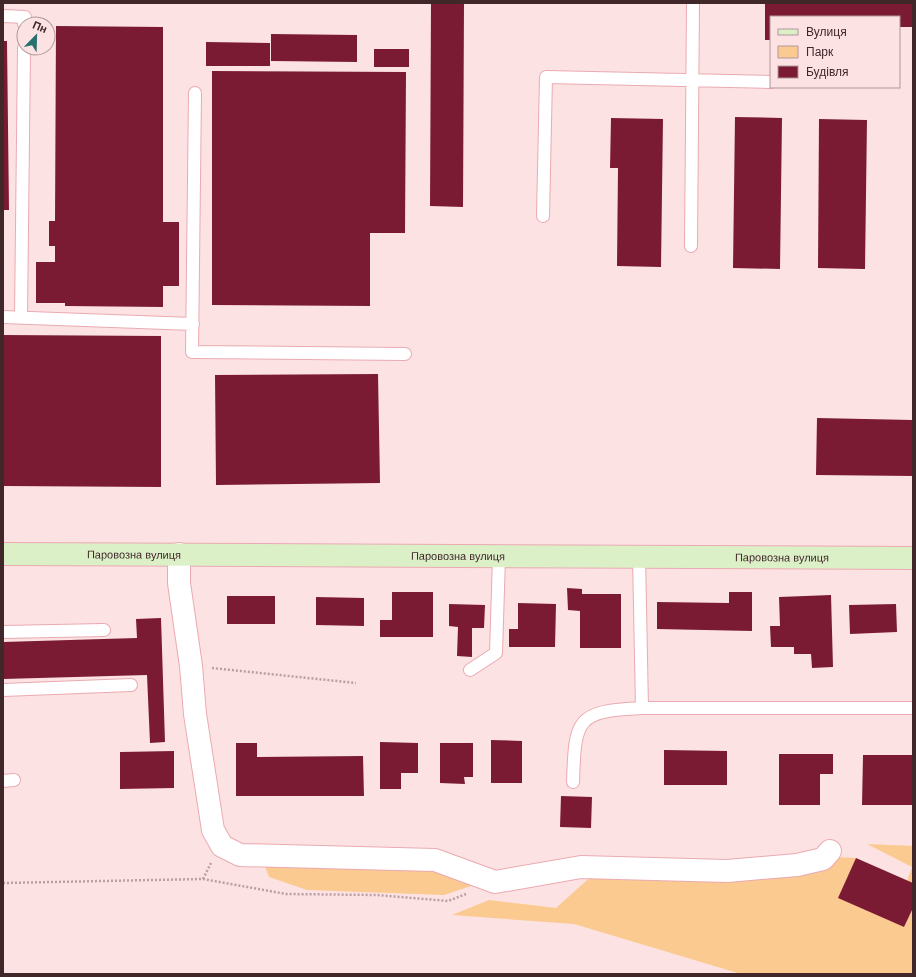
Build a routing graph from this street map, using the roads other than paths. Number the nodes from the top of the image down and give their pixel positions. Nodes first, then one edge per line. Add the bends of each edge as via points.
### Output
1 (693, 3) edge
2 (3, 16) edge
3 (16, 17) edge
4 (24, 56) edge
5 (692, 81) junction
6 (770, 82) edge
7 (195, 93) dead end
8 (543, 216) dead end
9 (692, 246) dead end
10 (3, 317) edge
11 (21, 317) junction
12 (193, 324) junction
13 (405, 354) dead end
14 (3, 554) edge
15 (179, 554) junction
16 (639, 556) junction
17 (499, 557) junction
18 (913, 558) edge
19 (104, 630) dead end
20 (3, 632) edge
21 (470, 670) dead end
22 (131, 685) dead end
23 (3, 690) edge
24 (642, 708) junction
25 (913, 708) edge
26 (573, 782) dead end
27 (830, 851) dead end

1 - 5 lane
2 - 3 lane
4 - 11 lane
5 - 6 lane
5 - 8 lane via 546,77
5 - 9 lane
7 - 12 lane
10 - 11 lane
11 - 12 lane
12 - 13 lane via 192,352
14 - 15 main road, Паровозна вулиця
15 - 17 main road, Паровозна вулиця
15 - 27 street via 195,714 213,830 222,846 240,855 435,860 495,882 581,867 727,871 797,865 824,859
16 - 17 main road, Паровозна вулиця
16 - 18 main road, Паровозна вулиця
16 - 24 lane
17 - 21 lane via 496,653
19 - 20 lane
22 - 23 lane
24 - 25 lane
24 - 26 lane via 614,710 596,714 583,721 574,746

